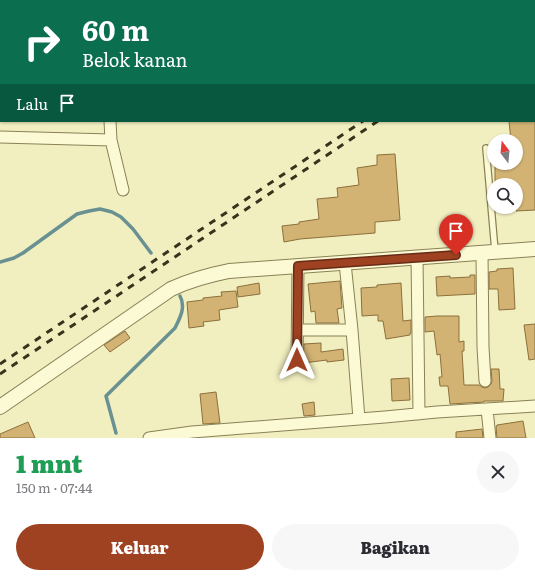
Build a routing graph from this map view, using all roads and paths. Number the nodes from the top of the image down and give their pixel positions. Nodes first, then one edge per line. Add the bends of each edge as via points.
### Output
1 (110, 122) edge
2 (0, 137) edge
3 (111, 140) junction
4 (486, 148) dead end
5 (122, 190) dead end
6 (535, 249) edge
7 (489, 252) junction
8 (416, 257) junction
9 (345, 263) junction
10 (298, 266) junction
11 (298, 330) junction
12 (352, 330) junction
13 (297, 360) dead end
14 (485, 381) dead end
15 (535, 406) edge
16 (0, 408) edge
17 (487, 409) junction
18 (419, 414) junction
19 (359, 419) junction
20 (193, 435) edge
21 (149, 438) edge
22 (490, 438) edge

1 - 3 street
2 - 3 street
3 - 5 street
4 - 7 lane
6 - 7 street
7 - 8 street
7 - 14 street via 483,347
8 - 9 street
8 - 18 street
9 - 10 street
9 - 12 street
10 - 11 street
10 - 16 street via 229,271 184,282 151,302
11 - 12 street
11 - 13 street
12 - 19 street
15 - 17 street
17 - 18 street
17 - 22 street
18 - 19 street
19 - 20 street
20 - 21 street

